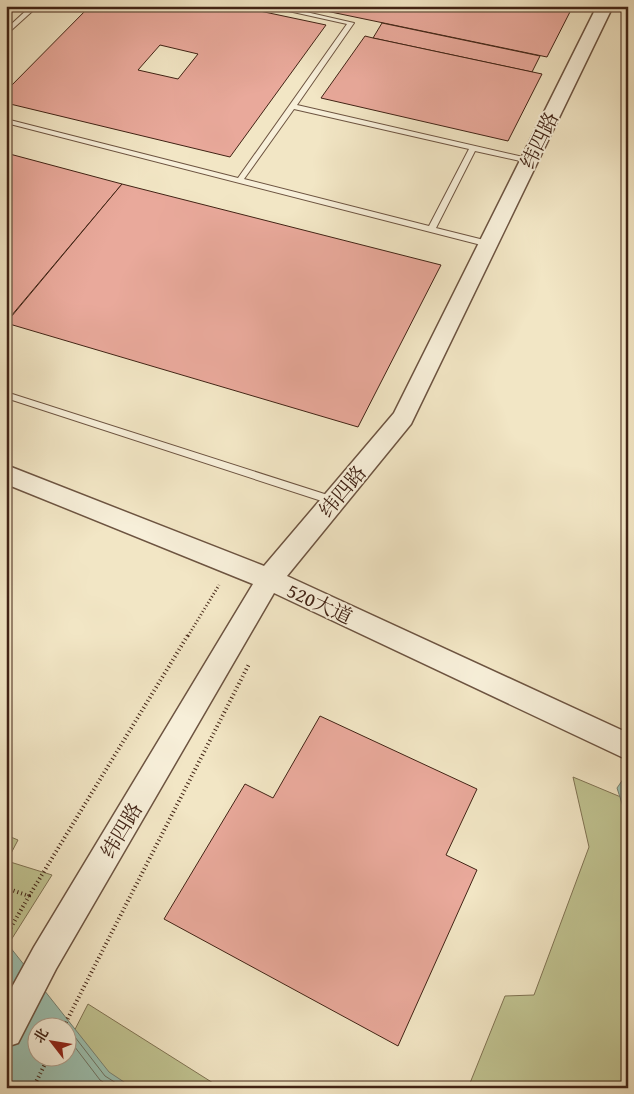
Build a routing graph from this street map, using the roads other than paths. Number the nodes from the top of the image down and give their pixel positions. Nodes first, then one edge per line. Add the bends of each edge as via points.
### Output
1 (35, 6) edge
2 (269, 6) edge
3 (605, 6) edge
4 (6, 33) edge
5 (292, 106) junction
6 (6, 121) edge
7 (473, 148) junction
8 (529, 161) junction
9 (240, 181) junction
10 (431, 229) junction
11 (489, 244) junction
12 (6, 395) edge
13 (6, 474) edge
14 (334, 501) junction
15 (269, 579) junction
16 (628, 747) edge
17 (6, 1031) edge

1 - 4 lane
2 - 5 lane via 351,23
3 - 8 street, 纬四路
5 - 7 lane
5 - 9 lane
6 - 9 lane
7 - 8 lane
7 - 10 lane
8 - 11 street, 纬四路
9 - 10 lane
10 - 11 lane
11 - 14 street, 纬四路 via 403,418
12 - 14 lane
13 - 15 street, 520大道
14 - 15 street, 纬四路
15 - 16 street, 520大道
15 - 17 street, 纬四路 via 45,958

